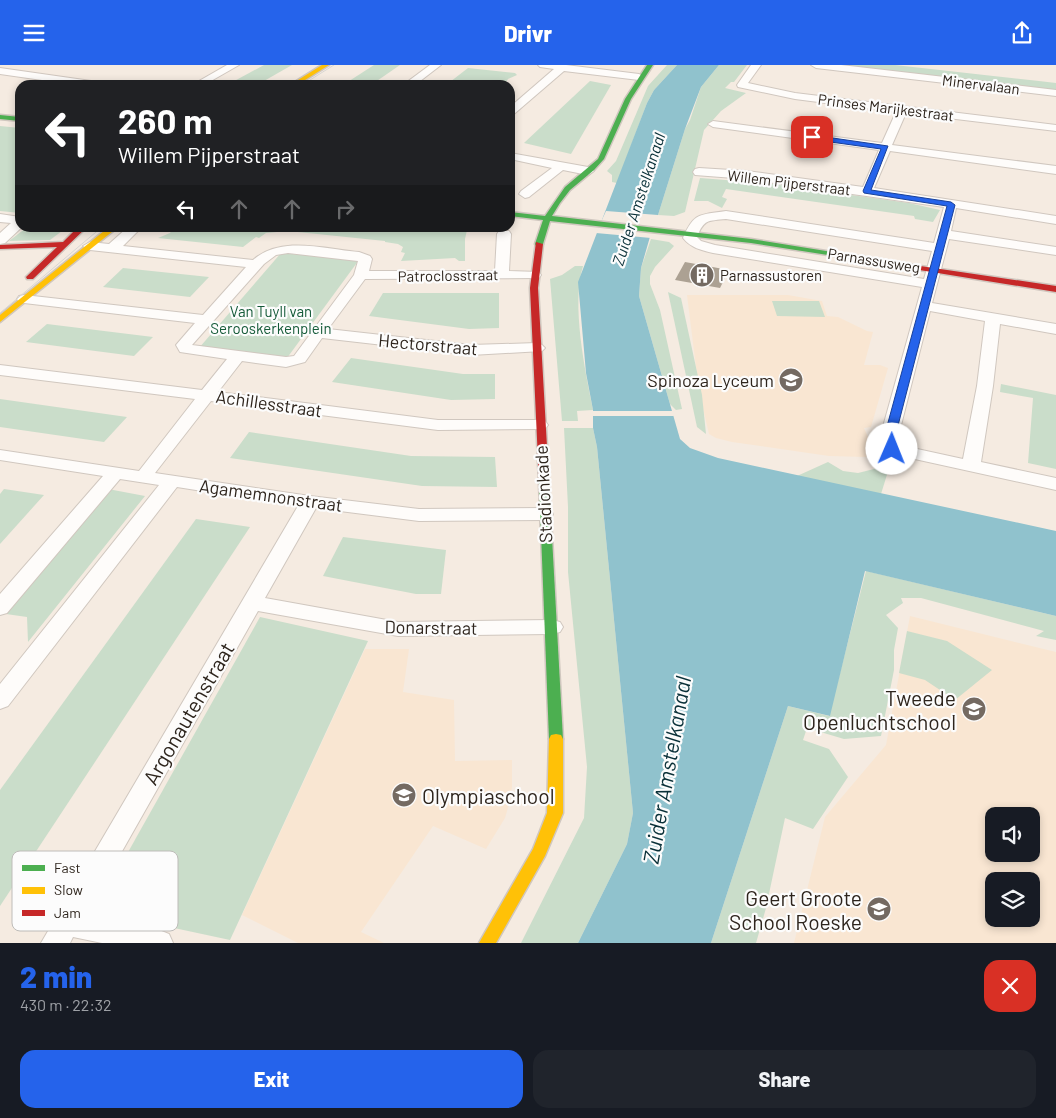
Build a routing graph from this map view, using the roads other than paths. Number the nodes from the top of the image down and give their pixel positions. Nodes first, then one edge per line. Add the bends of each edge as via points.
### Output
1 (326, 65) edge
2 (336, 65) edge
3 (436, 65) edge
4 (543, 65) edge
5 (650, 65) edge
6 (756, 65) edge
7 (816, 65) edge
8 (211, 66) edge
9 (231, 67) edge
10 (562, 67) junction
11 (0, 71) edge
12 (639, 77) junction
13 (63, 80) edge
14 (206, 80) edge
15 (301, 80) edge
16 (311, 80) edge
17 (415, 80) edge
18 (1056, 93) edge
19 (515, 108) edge
20 (902, 109) junction
21 (0, 117) edge
22 (15, 118) edge
23 (1024, 124) joint
24 (713, 125) dead end
25 (1056, 128) edge
26 (885, 147) junction
27 (515, 157) edge
28 (561, 166) junction
29 (1056, 170) edge
30 (588, 171) junction
31 (699, 172) dead end
32 (867, 191) junction
33 (526, 194) dead end
34 (951, 205) junction
35 (515, 214) edge
36 (548, 217) junction
37 (0, 218) edge
38 (15, 220) edge
39 (1056, 220) edge
40 (15, 227) edge
41 (693, 230) junction
42 (77, 232) edge
43 (108, 232) edge
44 (130, 232) edge
45 (504, 233) dead end
46 (0, 240) edge
47 (63, 244) junction
48 (90, 246) junction
49 (112, 248) junction
50 (0, 249) edge
51 (1056, 251) edge
52 (52, 255) junction
53 (937, 260) junction
54 (256, 264) junction
55 (361, 275) junction
56 (502, 275) junction
57 (534, 275) junction
58 (1056, 281) edge
59 (1056, 289) edge
60 (22, 290) junction
61 (0, 305) edge
62 (925, 306) junction
63 (993, 318) junction
64 (0, 319) edge
65 (207, 320) junction
66 (1056, 329) edge
67 (319, 333) junction
68 (537, 348) junction
69 (237, 357) junction
70 (0, 369) edge
71 (207, 395) junction
72 (540, 425) junction
73 (892, 449) joint
74 (0, 455) edge
75 (971, 466) junction
76 (115, 473) junction
77 (143, 477) junction
78 (172, 481) junction
79 (1056, 484) edge
80 (310, 502) junction
81 (544, 514) junction
82 (252, 603) junction
83 (0, 608) edge
84 (552, 627) junction
85 (0, 699) edge
86 (108, 851) edge
87 (61, 933) edge
88 (123, 939) edge
89 (159, 943) edge
90 (487, 943) edge

1 - 15 street
2 - 16 street
3 - 17 street
4 - 10 street
5 - 12 street, Stadionkade
6 - 20 street, Prinses Marijkestraat via 742,85 796,96
7 - 18 street, Minervalaan
8 - 9 street
9 - 14 street
10 - 12 street
10 - 19 street
11 - 13 street
12 - 30 street, Stadionkade via 601,160
20 - 23 street, Prinses Marijkestraat
20 - 26 street
21 - 22 street
23 - 25 street, Prinses Marijkestraat
24 - 26 street
26 - 29 street
26 - 32 street
27 - 28 street
28 - 30 street
28 - 33 street
30 - 36 street, Stadionkade via 559,197
31 - 32 street, Willem Pijperstraat
32 - 34 street, Willem Pijperstraat
34 - 39 street, Willem Pijperstraat
34 - 53 street
35 - 36 street, Parnassusweg
36 - 41 street, Parnassusweg
36 - 57 street, Stadionkade via 538,242
37 - 38 street
40 - 46 street
41 - 53 street, Parnassusweg via 726,215
41 - 53 street, Parnassusweg via 696,244 713,249
42 - 47 street
43 - 48 street
44 - 49 street
45 - 56 street
47 - 50 street
47 - 52 street
48 - 49 street
48 - 60 street via 60,272
49 - 54 street
50 - 52 street via 33,250
51 - 53 street
52 - 60 street
53 - 58 street, Parnassusweg
53 - 59 street, Parnassusweg
53 - 62 street
54 - 55 street via 264,256 279,250 359,256 365,259
54 - 65 street
55 - 56 street, Patroclosstraat
55 - 67 street
56 - 57 street, Patroclosstraat
57 - 68 street, Stadionkade
60 - 61 street
60 - 64 street
60 - 65 street
62 - 63 street
62 - 73 street via 888,441
63 - 66 street
63 - 75 street
65 - 69 street via 184,345 185,349
67 - 68 street, Hectorstraat via 471,349
67 - 69 street via 299,359 293,361
68 - 72 street, Stadionkade
69 - 71 street
70 - 71 street, Achillesstraat
71 - 72 street, Achillesstraat via 438,425
71 - 77 street
72 - 81 street, Stadionkade
73 - 75 street
74 - 76 street, Agamemnonstraat
75 - 79 street
76 - 77 street, Agamemnonstraat
76 - 83 street
77 - 78 street, Agamemnonstraat
78 - 80 street, Agamemnonstraat
78 - 85 street
80 - 81 street, Agamemnonstraat via 419,515
80 - 82 street, Argonautenstraat
81 - 84 street, Stadionkade
82 - 84 street, Donarstraat via 398,629
82 - 86 street, Argonautenstraat
84 - 90 street, Stadionkade via 557,756 555,813 540,851
87 - 88 street, Argonautenstraat
88 - 89 street

